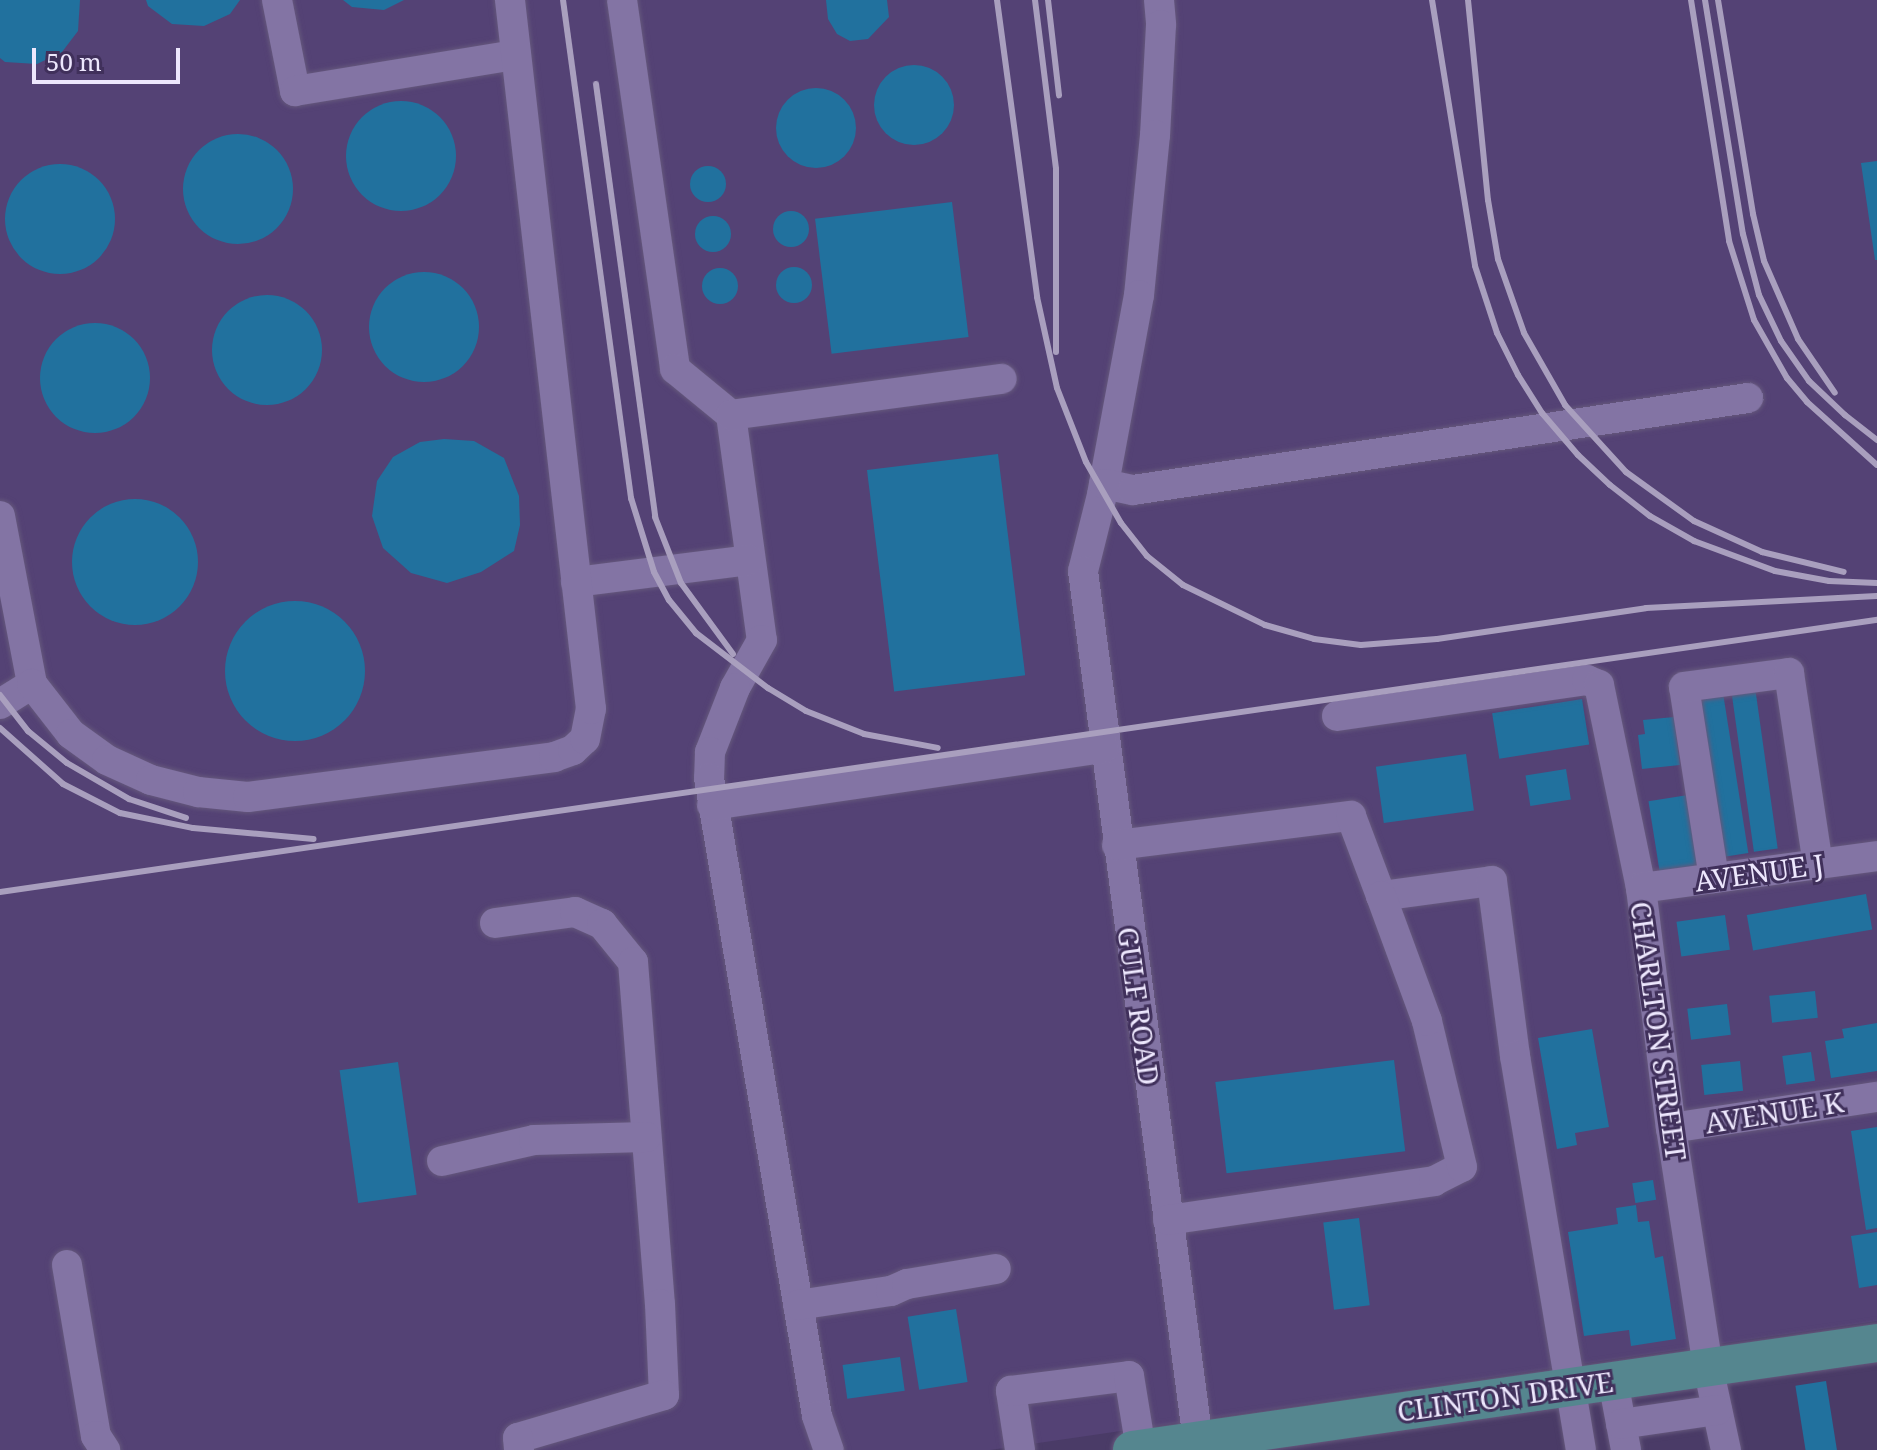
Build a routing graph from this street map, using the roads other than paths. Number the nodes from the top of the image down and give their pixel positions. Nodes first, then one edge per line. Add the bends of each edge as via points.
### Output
1 (277, 0) edge
2 (510, 0) edge
3 (622, 0) edge
4 (1159, 0) edge
5 (516, 55) junction
6 (1002, 379) dead end
7 (1748, 398) dead end
8 (731, 415) junction
9 (1104, 484) junction
10 (0, 516) edge
11 (750, 560) junction
12 (576, 582) junction
13 (32, 684) junction
14 (0, 704) edge
15 (1337, 716) dead end
16 (1104, 748) junction
17 (712, 805) junction
18 (1117, 845) junction
19 (1877, 856) edge
20 (1818, 864) junction
21 (1714, 878) junction
22 (1641, 888) junction
23 (1381, 896) junction
24 (495, 923) dead end
25 (1877, 1097) edge
26 (1671, 1128) junction
27 (646, 1137) junction
28 (442, 1161) dead end
29 (1168, 1220) junction
30 (67, 1265) dead end
31 (996, 1269) dead end
32 (798, 1305) junction
33 (1877, 1343) edge
34 (1708, 1367) junction
35 (1613, 1381) junction
36 (1571, 1387) junction
37 (1717, 1410) junction
38 (1623, 1437) edge
39 (1160, 1447) edge
40 (105, 1450) edge
41 (519, 1450) edge
42 (829, 1450) edge
43 (1020, 1450) edge
44 (1581, 1450) edge
45 (1726, 1450) edge

1 - 5 street via 295,91
2 - 5 street
3 - 8 street via 675,369
4 - 9 street via 1155,135 1139,295
5 - 12 street
6 - 8 street
7 - 9 street via 1133,490
8 - 11 street
9 - 16 street, GULF ROAD via 1083,571
10 - 13 street
11 - 12 street
11 - 17 street via 762,640 735,688 710,752
12 - 13 street via 590,723 585,739 554,757 248,797 198,792 151,780 107,760 71,734
13 - 14 street
15 - 22 street, CHARLTON STREET via 1587,680 1599,685
16 - 17 street
16 - 18 street, GULF ROAD
17 - 32 street
18 - 23 street via 1351,816
18 - 29 street, GULF ROAD
19 - 20 street, AVENUE J
20 - 21 street, AVENUE J
20 - 21 street via 1789,673 1684,687
21 - 22 street, AVENUE J
22 - 26 street, CHARLTON STREET
23 - 29 street via 1427,1021 1462,1167 1434,1181
23 - 36 street via 1492,881 1515,1056
24 - 27 street via 575,912 602,924 633,962
25 - 26 street, AVENUE K
26 - 34 street, CHARLTON STREET
27 - 28 street via 534,1140
27 - 41 street via 664,1395 518,1438
29 - 39 street, GULF ROAD
30 - 40 street via 96,1436
31 - 32 street
32 - 42 street via 817,1416
33 - 34 main road, CLINTON DRIVE
34 - 35 main road, CLINTON DRIVE
34 - 37 street, CHARLTON STREET
35 - 36 main road, CLINTON DRIVE
35 - 38 street
36 - 39 main road, CLINTON DRIVE
36 - 44 street
37 - 38 street
37 - 45 street, CHARLTON STREET
39 - 43 street via 1129,1376 1011,1391

